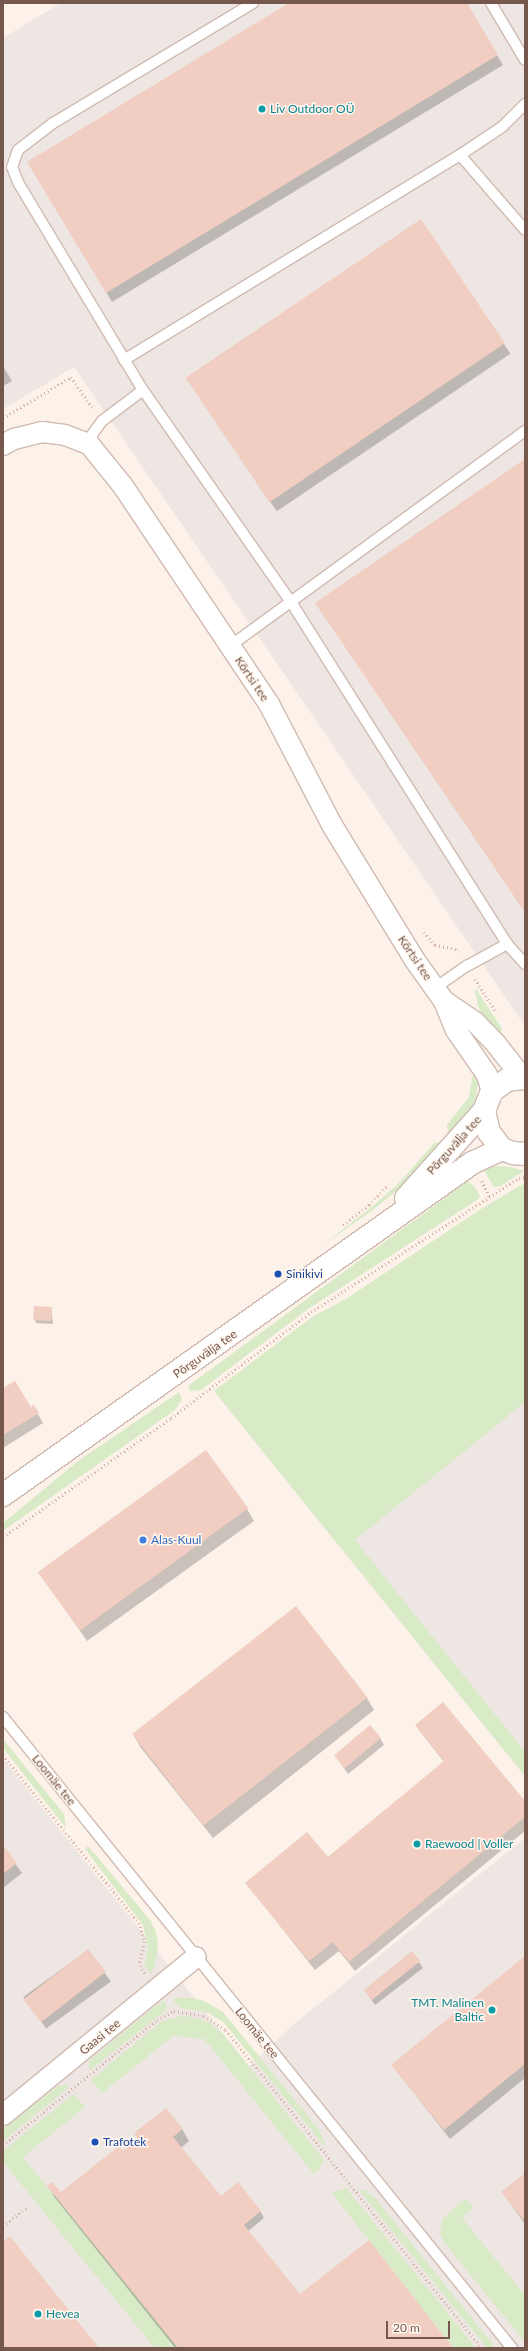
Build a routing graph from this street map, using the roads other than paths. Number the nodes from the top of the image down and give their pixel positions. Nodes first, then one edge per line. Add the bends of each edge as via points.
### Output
1 (253, 3) edge
2 (491, 3) edge
3 (525, 60) edge
4 (525, 104) edge
5 (460, 155) junction
6 (525, 230) edge
7 (124, 360) junction
8 (142, 390) junction
9 (525, 431) edge
10 (86, 443) junction
11 (3, 445) edge
12 (291, 602) junction
13 (230, 646) junction
14 (507, 944) junction
15 (525, 964) edge
16 (440, 995) junction
17 (523, 1078) edge
18 (488, 1101) junction
19 (518, 1154) edge
20 (374, 1231) junction
21 (34, 1474) junction
22 (3, 1495) edge
23 (3, 1506) edge
24 (3, 1717) edge
25 (196, 1957) junction
26 (3, 2115) edge
27 (512, 2348) edge

1 - 7 lane via 52,123 18,150 12,167 19,184
2 - 3 lane
4 - 5 lane via 502,127
5 - 6 lane
5 - 7 lane
7 - 8 lane
8 - 10 lane via 102,421
8 - 12 lane
9 - 12 lane
10 - 11 street, Kõrtsi tee via 65,435 42,432 14,439
10 - 13 street, Kõrtsi tee via 123,486
12 - 13 lane
12 - 14 lane
13 - 16 street, Kõrtsi tee via 269,704 332,825 414,959
14 - 15 lane
14 - 16 lane via 467,966
16 - 17 street, Kõrtsi tee via 475,1022
16 - 18 street, Kõrtsi tee via 456,1030 487,1075
17 - 18 street, Põrguvälja tee via 507,1080
18 - 19 street via 489,1132
18 - 20 street, Põrguvälja tee
19 - 20 street, Põrguvälja tee via 472,1163
20 - 21 street, Põrguvälja tee
21 - 22 street, Põrguvälja tee
21 - 23 street, Põrguvälja tee
24 - 25 lane, Loomäe tee
25 - 26 street, Gaasi tee
25 - 27 lane, Loomäe tee

